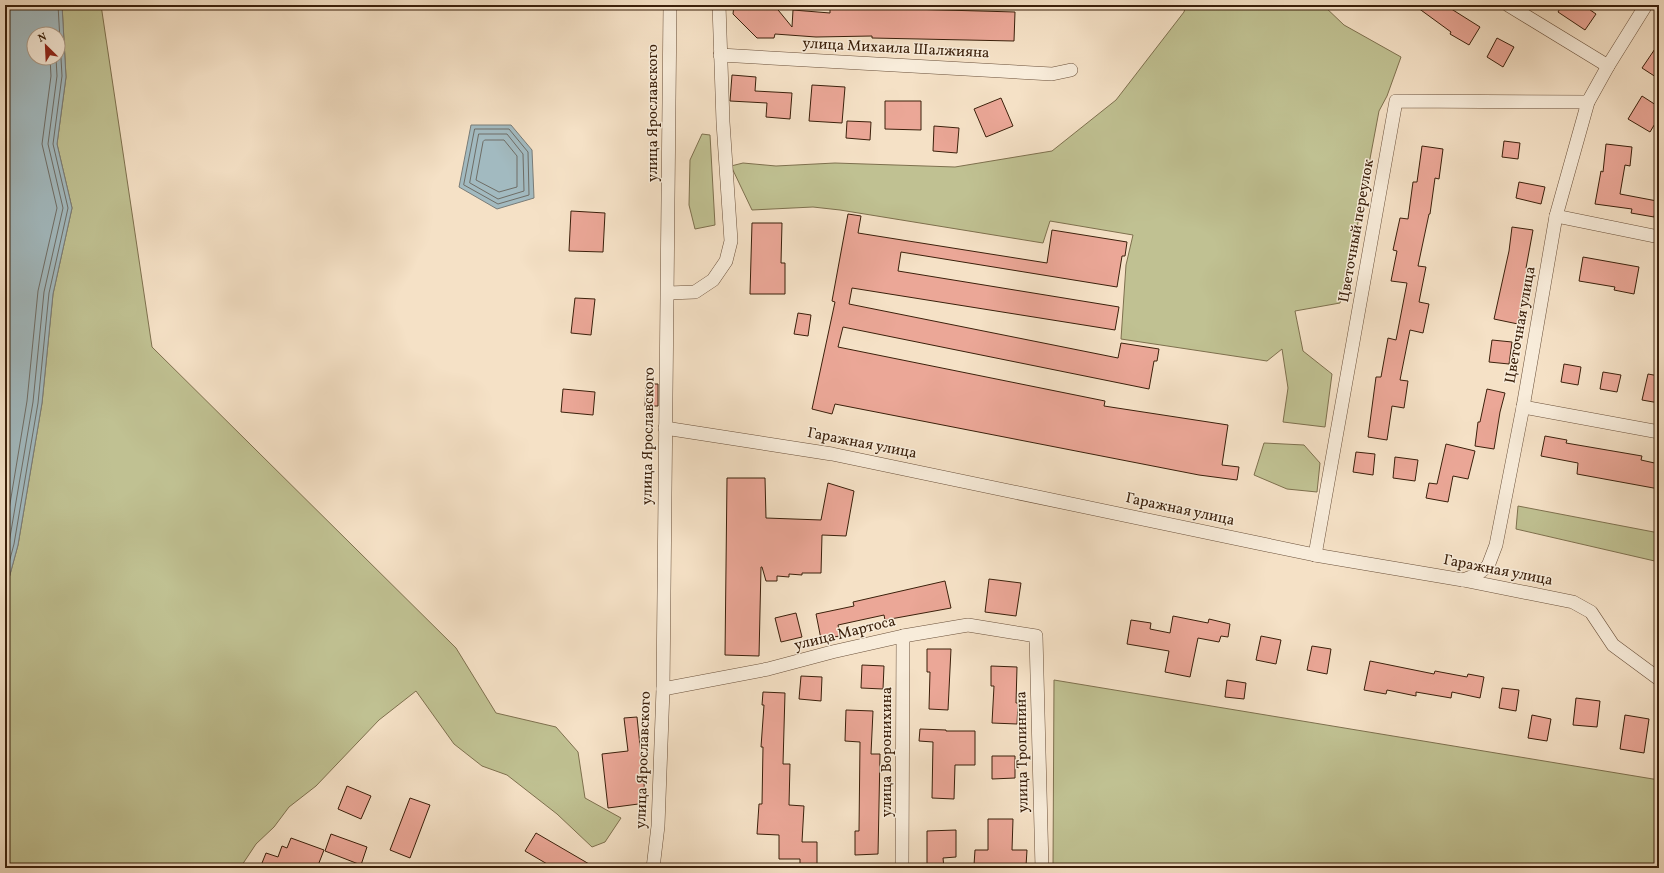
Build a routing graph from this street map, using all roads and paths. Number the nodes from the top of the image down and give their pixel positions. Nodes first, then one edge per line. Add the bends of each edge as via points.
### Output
1 (670, 5) edge
2 (719, 5) edge
3 (1508, 5) edge
4 (1646, 5) edge
5 (720, 55) junction
6 (1608, 66) junction
7 (1071, 70) dead end
8 (1588, 102) junction
9 (1556, 216) junction
10 (1659, 237) edge
11 (668, 293) junction
12 (1523, 407) junction
13 (665, 428) junction
14 (1659, 432) edge
15 (1315, 555) junction
16 (1462, 580) junction
17 (903, 636) junction
18 (1036, 636) joint
19 (1659, 678) edge
20 (663, 689) junction
21 (653, 868) edge
22 (902, 868) edge
23 (1042, 868) edge

1 - 11 street, улица Ярославского
2 - 5 street
3 - 6 street
4 - 6 street, Цветочная улица
5 - 7 street, улица Михаила Шалжияна via 1052,74
5 - 11 street via 731,241 726,261 713,280 695,292
6 - 8 street, Цветочная улица
8 - 9 street, Цветочная улица
8 - 15 street, Цветочный переулок via 1396,101
9 - 10 street
9 - 12 street, Цветочная улица
11 - 13 street, улица Ярославского
12 - 14 street
12 - 16 street, Цветочная улица via 1496,545 1488,566 1476,575
13 - 15 street, Гаражная улица via 832,454
13 - 20 street, улица Ярославского
15 - 16 street, Гаражная улица
16 - 19 street, Гаражная улица via 1573,602 1591,612 1613,646
17 - 18 street, улица Мартоса via 968,625
17 - 20 street, улица Мартоса via 768,669
17 - 22 street, улица Воронихина
18 - 23 street, улица Тропинина
20 - 21 street, улица Ярославского via 658,826

